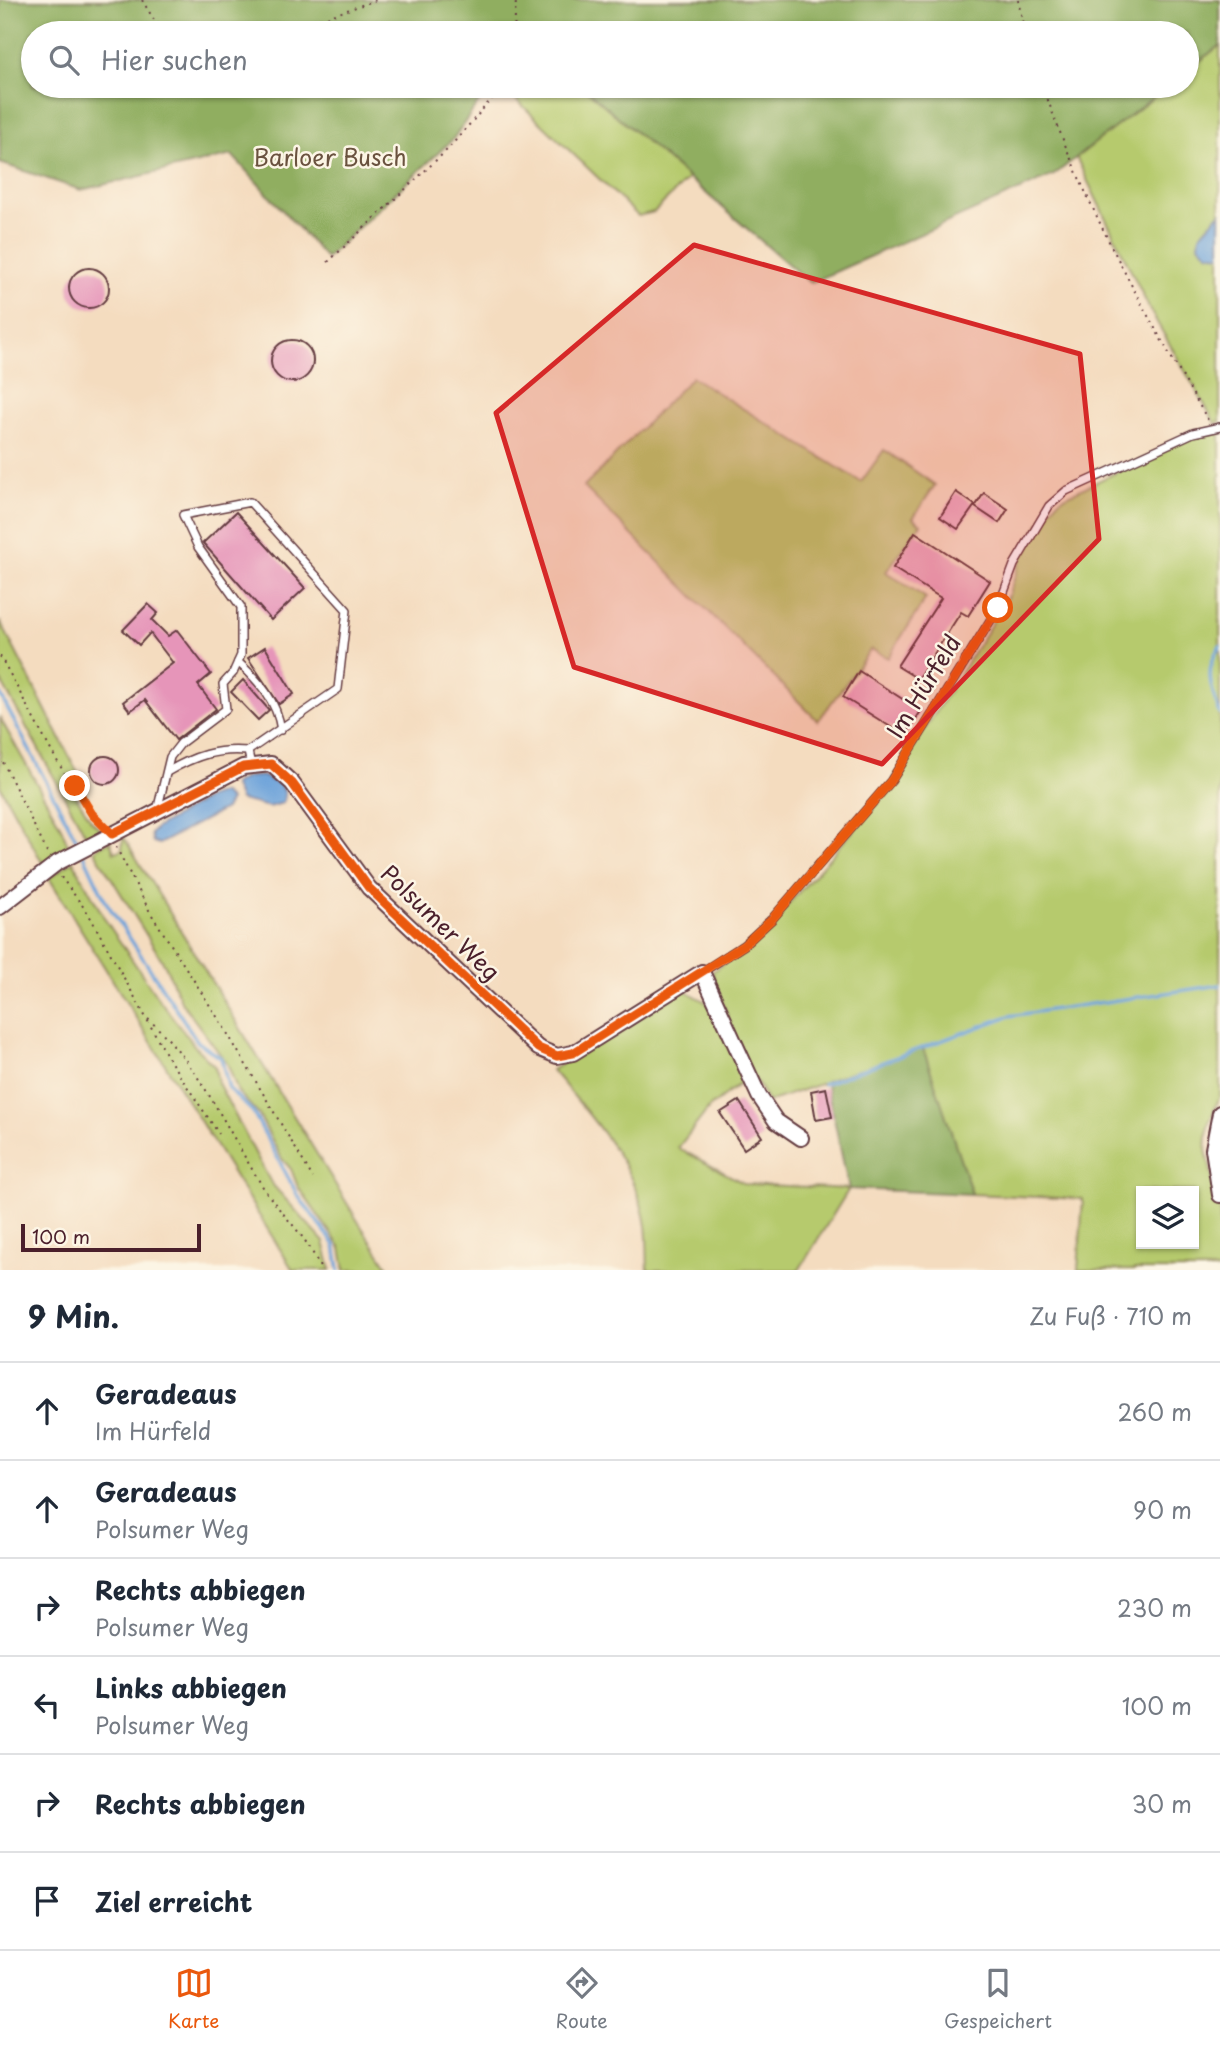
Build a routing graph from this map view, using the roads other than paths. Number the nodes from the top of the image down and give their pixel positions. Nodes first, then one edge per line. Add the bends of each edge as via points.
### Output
1 (1216, 427) edge
2 (237, 662) junction
3 (281, 730) junction
4 (249, 759) junction
5 (167, 772) junction
6 (157, 811) junction
7 (0, 907) edge
8 (702, 972) junction
9 (1220, 1113) edge
10 (801, 1138) dead end
11 (1220, 1195) edge

1 - 8 lane, Im Hürfeld via 1193,433 1066,491 1049,506 1014,565 998,608 891,781 772,919 744,945
2 - 3 lane via 272,701
2 - 3 lane via 241,607 198,547 183,515 250,502 346,610 338,689
2 - 5 lane via 223,684 226,709 181,743 170,757
3 - 4 lane
4 - 5 lane via 229,750 204,754
4 - 6 street via 243,767
4 - 8 street, Polsumer Weg via 271,764 292,783 369,888 538,1048 557,1056 573,1053
5 - 6 lane
6 - 7 street via 54,865
8 - 10 street via 759,1096 776,1121
9 - 11 street via 1213,1149

